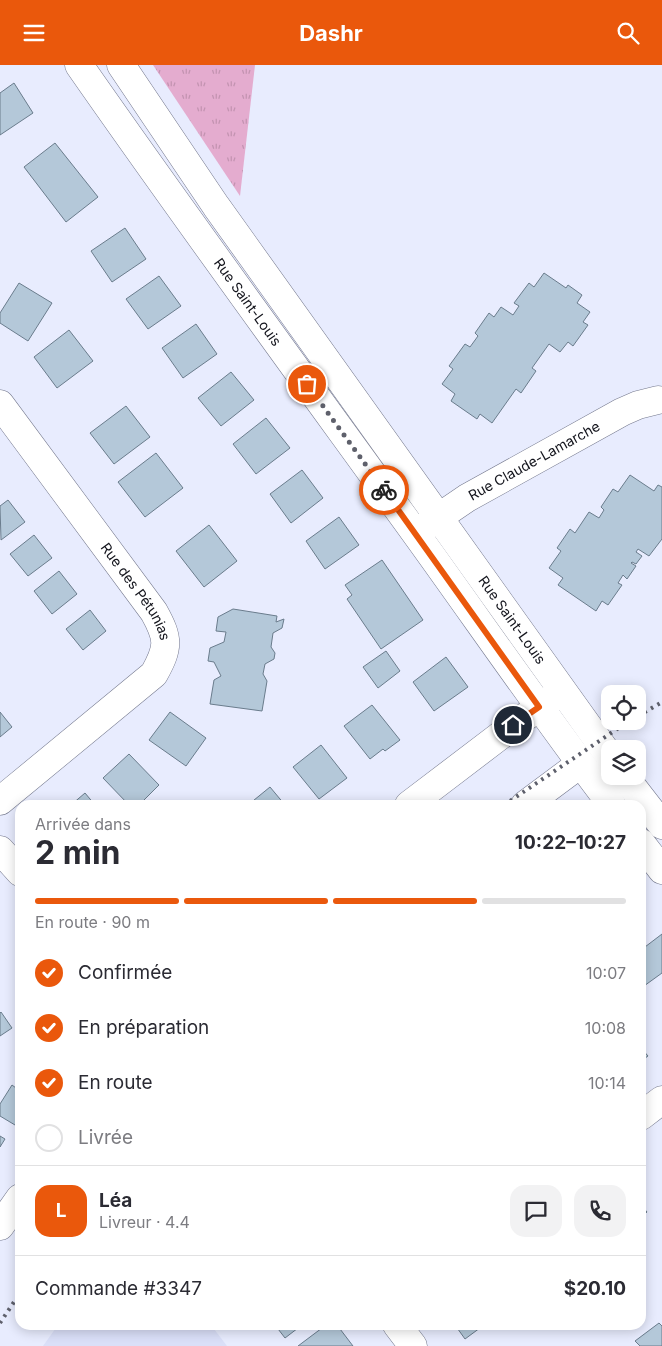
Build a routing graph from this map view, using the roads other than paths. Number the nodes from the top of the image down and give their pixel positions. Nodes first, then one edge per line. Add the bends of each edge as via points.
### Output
1 (79, 65) edge
2 (121, 65) edge
3 (661, 397) edge
4 (0, 404) edge
5 (438, 518) junction
6 (416, 534) junction
7 (563, 691) junction
8 (539, 707) junction
9 (601, 744) edge
10 (580, 764) junction
11 (627, 791) edge
12 (416, 800) edge
13 (532, 800) edge
14 (608, 800) edge
15 (636, 800) edge
16 (0, 801) edge
17 (646, 809) edge
18 (662, 825) edge
19 (646, 849) edge
20 (0, 850) edge
21 (15, 866) edge
22 (662, 870) edge
23 (662, 1100) edge
24 (646, 1112) edge
25 (15, 1205) edge
26 (0, 1226) edge
27 (401, 1330) edge
28 (413, 1346) edge

1 - 6 street, Rue Saint-Louis
2 - 5 street, Rue Saint-Louis via 216,206
3 - 5 street, Rue Claude-Lamarche via 622,412 483,488
4 - 16 street, Rue des Pétunias via 154,611 165,631 165,652 154,674
5 - 6 street, Rue Claude-Lamarche
5 - 7 street, Rue Saint-Louis
6 - 8 street, Rue Saint-Louis
7 - 8 street
7 - 9 street, Rue Saint-Louis
8 - 10 street, Rue Saint-Louis
8 - 12 street
10 - 13 street
10 - 14 street, Rue Saint-Louis
11 - 15 street
17 - 18 street
19 - 22 street
20 - 21 street
23 - 24 street
25 - 26 street
27 - 28 street

